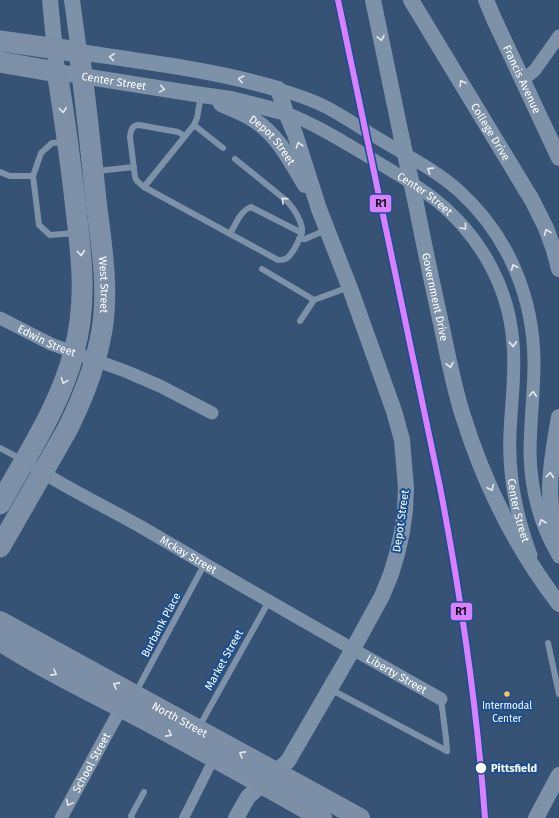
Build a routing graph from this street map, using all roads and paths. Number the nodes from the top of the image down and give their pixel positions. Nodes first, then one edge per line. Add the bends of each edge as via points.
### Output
1 (50, 0) edge
2 (72, 0) edge
3 (373, 0) edge
4 (411, 0) edge
5 (486, 0) edge
6 (559, 36) edge
7 (0, 42) edge
8 (55, 49) junction
9 (78, 52) junction
10 (0, 62) edge
11 (57, 72) junction
12 (82, 76) junction
13 (523, 80) junction
14 (278, 89) junction
15 (202, 95) junction
16 (286, 113) junction
17 (194, 124) junction
18 (185, 136) junction
19 (68, 141) junction
20 (222, 148) dead end
21 (235, 158) dead end
22 (559, 158) edge
23 (134, 167) junction
24 (0, 172) edge
25 (93, 172) junction
26 (33, 176) junction
27 (144, 187) junction
28 (319, 209) junction
29 (327, 230) junction
30 (78, 233) junction
31 (230, 234) junction
32 (301, 236) junction
33 (262, 268) dead end
34 (559, 269) edge
35 (350, 287) junction
36 (314, 300) junction
37 (0, 318) edge
38 (300, 321) dead end
39 (74, 352) junction
40 (96, 360) junction
41 (212, 413) dead end
42 (559, 417) edge
43 (0, 448) edge
44 (24, 461) junction
45 (42, 472) junction
46 (0, 504) edge
47 (559, 540) edge
48 (0, 547) edge
49 (559, 557) edge
50 (204, 565) junction
51 (540, 578) junction
52 (269, 601) junction
53 (559, 604) edge
54 (0, 621) edge
55 (0, 641) edge
56 (548, 643) dead end
57 (353, 649) junction
58 (0, 654) edge
59 (20, 654) junction
60 (330, 689) junction
61 (559, 694) edge
62 (440, 699) joint
63 (128, 701) junction
64 (198, 729) junction
65 (214, 758) junction
66 (559, 774) edge
67 (269, 778) junction
68 (144, 792) dead end
69 (317, 817) edge
70 (61, 818) edge
71 (132, 818) edge
72 (184, 818) edge
73 (236, 818) edge
74 (360, 818) edge
75 (536, 818) edge

1 - 8 street, West Street
2 - 9 street, West Street
3 -> 51 street, Government Drive, bridge via 450,370 462,415 478,461 496,500
34 -> 4 street, College Drive via 546,228 532,200
5 - 13 street, Francis Avenue
6 - 13 street via 535,70
7 - 8 highway, Center Street
8 - 9 highway, Center Street
8 - 11 street, West Street
9 - 12 highway, West Street
14 -> 9 street, Center Street via 216,73
10 - 11 highway, Center Street
11 - 12 street, Center Street
11 -> 19 highway, West Street
12 -> 15 street, Center Street
12 - 25 highway, West Street
13 - 22 street, Francis Avenue
14 - 16 street, Depot Street
49 -> 14 street, Center Street via 550,542 534,495 531,436 534,362 531,320 520,281 502,243 470,202 437,175 326,107
15 - 16 street, Center Street via 231,99
15 - 17 lane
15 - 28 street, Depot Street via 256,121 269,133 287,155
28 -> 16 street, Depot Street
16 -> 51 street, Center Street via 336,137 436,200 460,223 486,256 496,276 510,319 514,343 511,478 519,520
17 - 18 lane
17 - 20 lane
18 - 23 lane via 178,132 135,125 130,137
18 - 27 lane
19 - 26 lane via 52,143 41,153
19 - 30 highway, West Street
32 -> 21 lane via 302,228 294,209
23 - 25 lane
23 - 27 lane via 135,177
24 - 26 lane via 10,176
25 - 40 highway, West Street via 104,276 104,314
26 - 30 lane via 39,225 50,235
27 - 31 lane
28 - 29 street, Depot Street
29 - 32 lane via 305,239
29 - 35 street, Depot Street
30 -> 39 highway, West Street via 83,276 79,329
31 - 32 lane via 278,260 288,258
31 - 32 lane via 243,212 251,206
33 - 36 lane
35 - 36 lane
35 - 57 street, Depot Street via 394,411 402,440 406,488 402,532 391,574
36 - 38 lane
37 - 39 street, Edwin Street via 51,344
39 - 40 street, Edwin Street
39 -> 44 highway, West Street via 57,399
40 - 41 street, Edwin Street via 160,386
40 - 45 highway, West Street via 67,430
47 -> 42 street via 549,500 552,456
43 - 44 lane
44 - 45 street, Mckay Street
44 - 46 highway, West Street
45 - 48 highway, West Street
45 - 50 street, Mckay Street
50 - 52 street, Mckay Street
50 - 63 lane, Burbank Place
51 - 53 street, Center Street
52 - 57 street, Mckay Street
52 - 64 lane, Market Street
63 -> 54 main road, North Street
55 - 59 main road, North Street
56 - 61 lane
57 - 60 street, Depot Street
57 - 62 street, Liberty Street
58 - 59 main road
59 -> 63 main road, North Street
60 - 62 lane via 447,751
60 - 67 street, Depot Street via 288,761
63 - 64 main road, North Street
63 -> 65 main road, North Street
63 -> 70 street, School Street
67 -> 64 main road, North Street
65 - 67 main road, North Street
65 - 72 street
66 - 75 street
67 - 69 main road, North Street
67 - 73 street, Depot Street via 248,797
67 - 74 main road, North Street
68 - 71 lane

